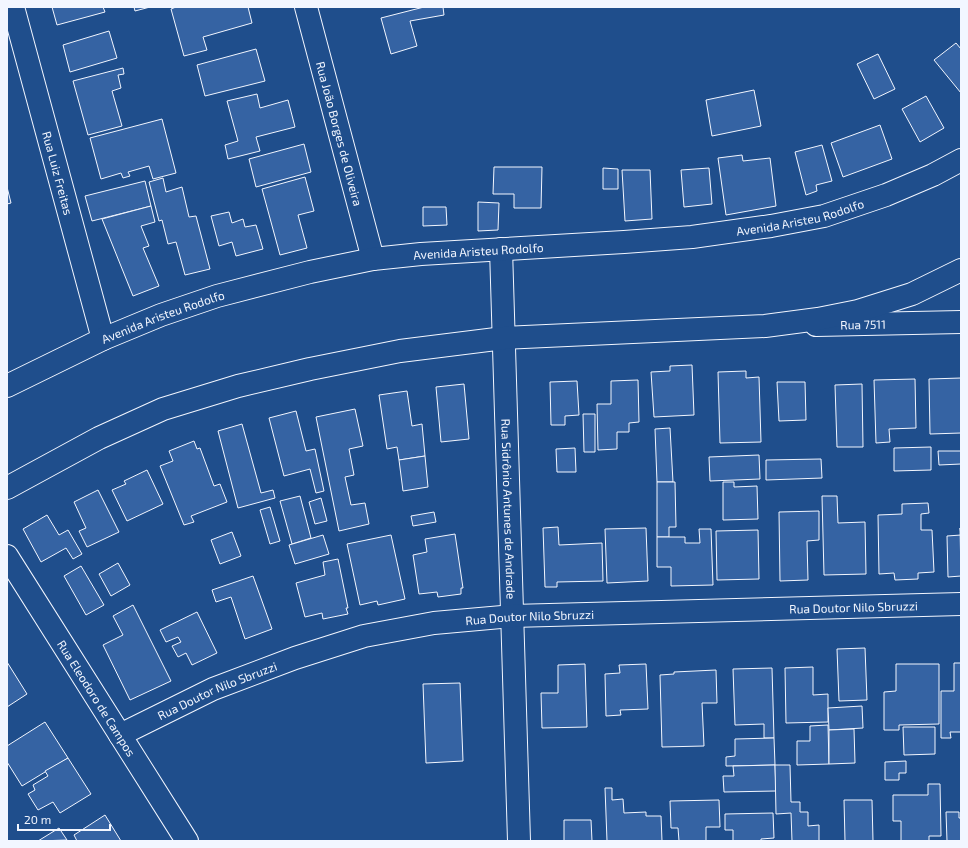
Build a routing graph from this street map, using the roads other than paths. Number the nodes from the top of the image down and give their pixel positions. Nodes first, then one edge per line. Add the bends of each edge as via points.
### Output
1 (13, 7) edge
2 (306, 7) edge
3 (961, 160) edge
4 (501, 249) junction
5 (373, 259) junction
6 (961, 270) edge
7 (961, 322) edge
8 (765, 326) junction
9 (103, 338) junction
10 (504, 338) junction
11 (7, 386) edge
12 (7, 488) edge
13 (7, 556) edge
14 (961, 604) edge
15 (512, 616) junction
16 (120, 735) junction
17 (187, 841) edge
18 (519, 841) edge

1 - 9 street, Rua Luiz Freitas
2 - 5 street, Rua João Borges de Oliveira
3 - 4 street, Avenida Aristeu Rodolfo via 933,176 824,216 692,237
4 - 5 street, Avenida Aristeu Rodolfo
4 - 10 street, Rua Sidrônio Antunes de Andrade
5 - 9 street, Avenida Aristeu Rodolfo via 217,296 162,314
6 - 8 street via 912,294 858,311
7 - 8 street, Rua 7511
8 - 10 street
9 - 11 street, Avenida Aristeu Rodolfo
10 - 12 street via 400,351 238,386 163,409 106,435
10 - 15 street, Rua Sidrônio Antunes de Andrade
13 - 16 street, Rua Eleodoro de Campos
14 - 15 street, Rua Doutor Nilo Sbruzzi
15 - 16 street, Rua Doutor Nilo Sbruzzi via 434,623 364,636 295,658 213,689
15 - 18 street, Rua Sidrônio Antunes de Andrade
16 - 17 street, Rua Eleodoro de Campos

